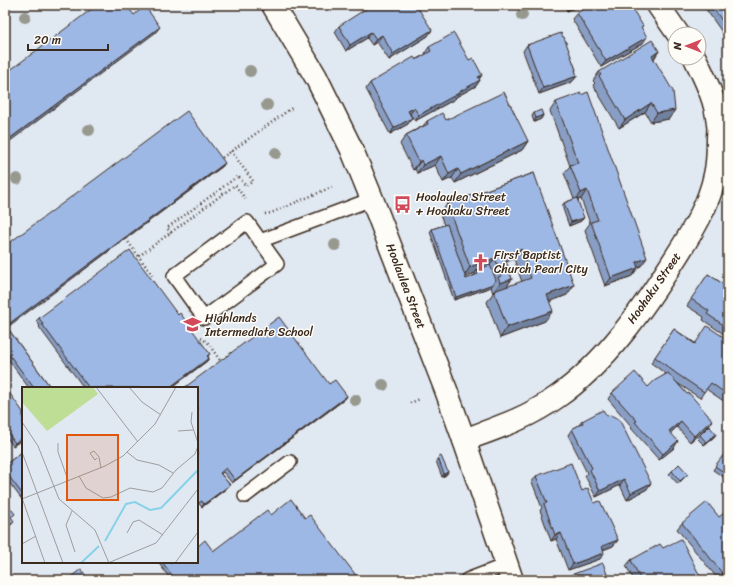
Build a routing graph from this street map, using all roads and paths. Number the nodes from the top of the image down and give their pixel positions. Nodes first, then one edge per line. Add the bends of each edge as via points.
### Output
1 (273, 5) edge
2 (658, 5) edge
3 (672, 26) edge
4 (699, 66) edge
5 (293, 107) dead end
6 (723, 123) edge
7 (231, 151) junction
8 (219, 160) edge
9 (372, 198) junction
10 (171, 233) dead end
11 (126, 238) edge
12 (260, 241) junction
13 (130, 244) dead end
14 (208, 343) dead end
15 (221, 362) edge
16 (420, 399) dead end
17 (410, 403) dead end
18 (464, 440) junction
19 (290, 462) dead end
20 (245, 496) dead end
21 (509, 573) edge
22 (467, 580) edge

1 - 9 street, Hoolaulea Street via 316,77 352,150
2 - 3 street
4 - 6 street, Hoohaku Street
5 - 7 path
6 - 18 street, Hoohaku Street via 715,176 707,202 666,273 615,343 576,383 541,408 523,418
7 - 8 path
7 - 10 path via 253,181 246,186 238,176 167,228
9 - 12 lane
9 - 18 street, Hoolaulea Street
11 - 13 path
12 - 12 lane via 247,222 174,276 204,318 277,264
14 - 15 path
16 - 17 path
18 - 21 street, Hoolaulea Street
19 - 20 lane
21 - 22 lane

